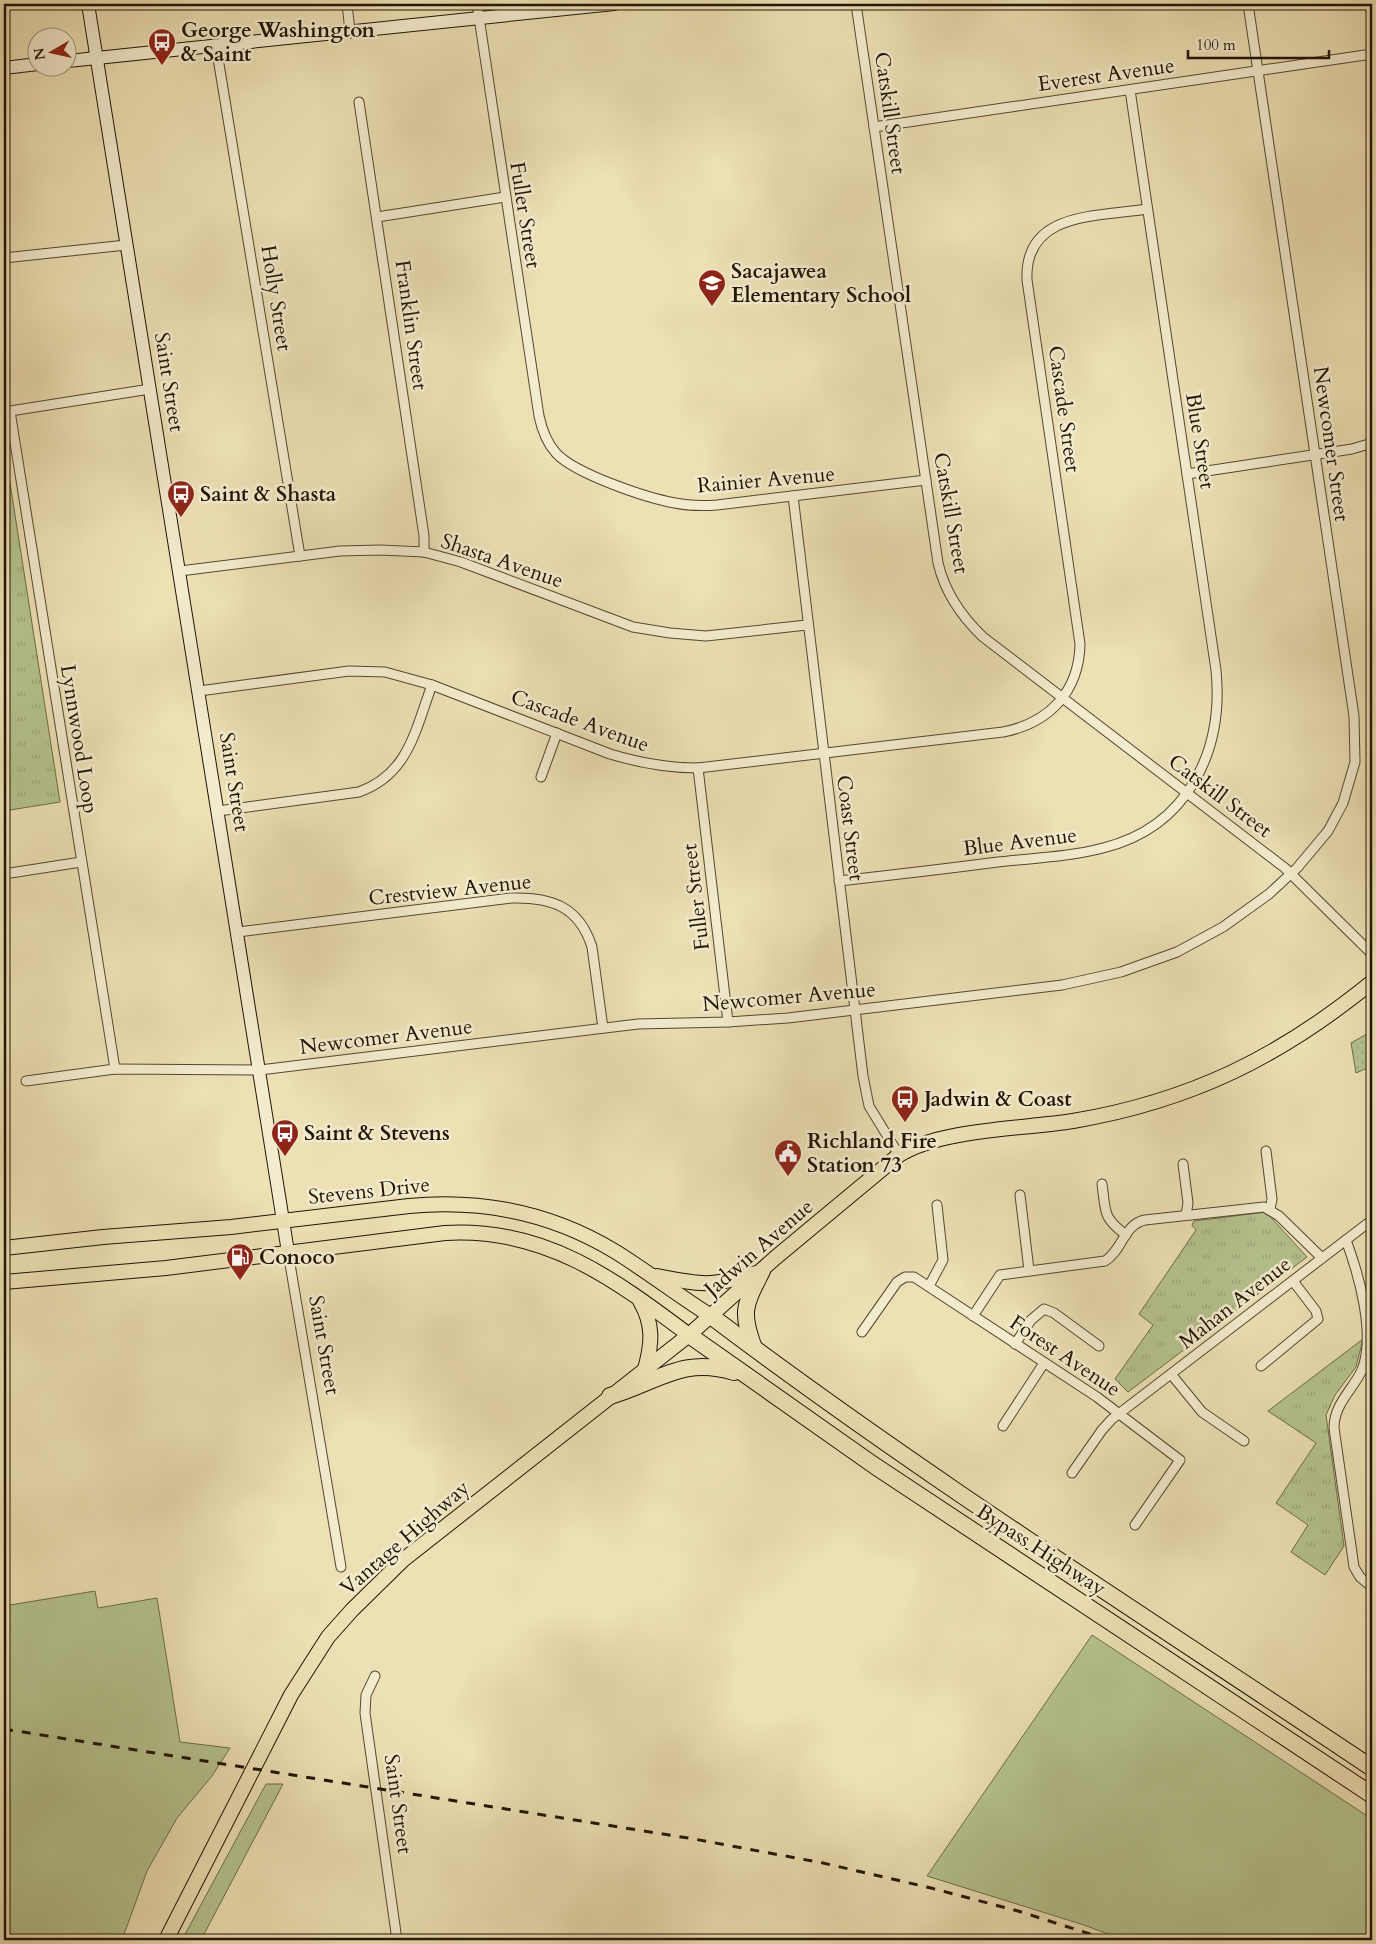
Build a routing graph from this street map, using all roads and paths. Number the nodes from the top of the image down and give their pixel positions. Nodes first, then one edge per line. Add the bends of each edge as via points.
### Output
1 (88, 4) edge
2 (347, 4) edge
3 (477, 4) edge
4 (614, 4) edge
5 (856, 4) edge
6 (1248, 4) edge
7 (478, 18) junction
8 (350, 31) junction
9 (216, 46) junction
10 (1372, 54) edge
11 (97, 58) junction
12 (78, 60) edge
13 (28, 65) edge
14 (4, 68) edge
15 (1258, 70) junction
16 (1130, 90) junction
17 (359, 102) dead end
18 (874, 128) junction
19 (505, 197) junction
20 (1147, 209) junction
21 (377, 217) junction
22 (126, 245) junction
23 (4, 258) edge
24 (150, 389) junction
25 (7, 412) edge
26 (542, 431) joint
27 (1372, 443) edge
28 (1314, 455) junction
29 (1187, 474) junction
30 (926, 480) junction
31 (793, 496) junction
32 (424, 552) junction
33 (300, 556) junction
34 (180, 571) junction
35 (807, 625) junction
36 (432, 685) junction
37 (199, 691) junction
38 (1063, 697) junction
39 (557, 733) junction
40 (823, 753) junction
41 (698, 768) junction
42 (541, 777) dead end
43 (1187, 792) junction
44 (218, 810) junction
45 (81, 862) junction
46 (1292, 873) junction
47 (4, 874) edge
48 (839, 881) junction
49 (238, 932) junction
50 (1372, 954) edge
51 (1372, 982) edge
52 (855, 1010) junction
53 (728, 1022) junction
54 (603, 1028) junction
55 (116, 1069) junction
56 (260, 1070) junction
57 (26, 1081) dead end
58 (1266, 1151) dead end
59 (899, 1155) junction
60 (1183, 1164) dead end
61 (1102, 1184) dead end
62 (1020, 1195) dead end
63 (937, 1205) dead end
64 (1270, 1209) junction
65 (1186, 1215) junction
66 (1372, 1220) edge
67 (283, 1221) junction
68 (1126, 1235) junction
69 (1346, 1240) junction
70 (4, 1248) edge
71 (288, 1252) junction
72 (1322, 1258) junction
73 (1029, 1270) junction
74 (762, 1271) junction
75 (649, 1275) junction
76 (1293, 1281) junction
77 (4, 1282) edge
78 (928, 1286) junction
79 (638, 1299) junction
80 (711, 1316) junction
81 (974, 1316) junction
82 (862, 1332) dead end
83 (689, 1335) junction
84 (1015, 1344) junction
85 (1098, 1346) dead end
86 (754, 1348) junction
87 (1044, 1363) junction
88 (1261, 1366) dead end
89 (645, 1369) junction
90 (1171, 1374) junction
91 (750, 1378) junction
92 (610, 1396) junction
93 (1120, 1414) junction
94 (1003, 1426) dead end
95 (1244, 1441) dead end
96 (1072, 1473) dead end
97 (1135, 1526) dead end
98 (341, 1567) dead end
99 (1372, 1587) edge
100 (375, 1676) dead end
101 (1372, 1768) edge
102 (1372, 1795) edge
103 (166, 1940) edge
104 (397, 1940) edge

1 - 11 street, Saint Street
2 - 8 street
3 - 7 street, Fuller Street
4 - 7 street
5 - 18 street, Catskill Street
6 - 15 street, Newcomer Street
7 - 8 street
7 - 19 street, Fuller Street
8 - 9 street
9 - 11 street
9 - 33 street, Holly Street
10 - 15 street, Everest Avenue
11 - 12 street
11 - 22 street, Saint Street
13 - 14 street
15 - 16 street, Everest Avenue
15 - 28 street, Newcomer Street
16 - 18 street, Everest Avenue
16 - 20 street, Blue Street
17 - 21 street, Franklin Street
18 - 30 street, Catskill Street
19 - 21 street
19 - 26 street, Fuller Street
20 - 29 street, Blue Street
20 - 38 street, Cascade Street via 1061,222 1042,235 1028,261 1027,280 1080,644 1080,662 1075,678
21 - 32 street, Franklin Street
22 - 23 street
22 - 24 street, Saint Street
24 - 25 street, Lynnwood Loop
24 - 34 street, Saint Street
25 - 45 street, Lynnwood Loop
26 - 31 street, Rainier Avenue via 556,453 578,469 663,501 701,506
27 - 28 street
28 - 29 street
28 - 46 street, Newcomer Street via 1353,707 1356,746 1349,786 1335,819
29 - 43 street, Blue Street via 1218,701 1214,737
30 - 31 street, Rainier Avenue
30 - 38 street, Catskill Street via 941,574 955,604 983,637
31 - 35 street, Coast Street
32 - 33 street, Shasta Avenue via 380,550
32 - 35 street, Shasta Avenue via 461,562 633,627 706,636
33 - 34 street, Shasta Avenue
34 - 37 street, Saint Street
35 - 40 street, Coast Street
36 - 37 street, Cascade Avenue via 385,672 348,671
36 - 39 street, Cascade Avenue
36 - 44 street via 405,756 376,786 359,792
37 - 44 street, Saint Street
38 - 40 street, Cascade Avenue via 1046,715 1018,729
38 - 43 street, Catskill Street
39 - 41 street, Cascade Avenue via 640,763
39 - 42 street
40 - 41 street, Cascade Avenue
40 - 48 street, Coast Street
41 - 53 street, Fuller Street
43 - 46 street, Catskill Street
43 - 48 street, Blue Avenue via 1167,815 1148,829 1105,848
44 - 49 street, Saint Street
45 - 47 street
45 - 55 street, Lynnwood Loop
46 - 50 street, Catskill Street
46 - 52 street, Newcomer Avenue via 1248,911 1223,927 1177,952 1121,972 1062,985
48 - 52 street, Coast Street
49 - 54 street, Crestview Avenue via 511,898 545,899 569,912 588,936
49 - 56 street, Saint Street
51 - 59 main road, Jadwin Avenue via 1310,1030 1268,1056 1187,1092 1100,1116 942,1138
52 - 53 street, Newcomer Avenue
52 - 59 street, Coast Street via 869,1106
53 - 54 street, Newcomer Avenue via 647,1023
54 - 56 street, Newcomer Avenue
55 - 56 street
55 - 57 street
56 - 67 street, Saint Street
58 - 64 street via 1272,1200
59 - 74 main road, Jadwin Avenue
60 - 65 street via 1188,1203
61 - 68 street via 1108,1219
62 - 73 street
63 - 78 street via 943,1260
64 - 65 street via 1260,1206
64 - 72 street
65 - 68 street via 1137,1222
66 - 69 street, Mahan Avenue
67 - 70 main road, Stevens Drive
67 - 71 street, Saint Street
67 - 75 main road, Stevens Drive via 436,1203 494,1206 536,1216 577,1232
68 - 73 street via 1104,1261
69 - 72 street, Mahan Avenue
69 - 99 street via 1360,1284 1369,1348 1362,1371 1339,1405 1334,1428 1354,1567
71 - 77 main road via 166,1268
71 - 79 main road via 445,1233 490,1233 520,1238 570,1257 600,1272
71 - 98 street, Saint Street
72 - 76 street, Mahan Avenue
73 - 81 street via 1000,1275
74 - 75 main road via 728,1282 704,1285
74 - 80 main road, Jadwin Avenue
74 - 86 highway via 744,1313
75 - 80 main road, Stevens Drive
76 - 88 street via 1316,1311 1318,1319
76 - 90 street, Mahan Avenue
78 - 81 street, Forest Avenue
78 - 82 street, Forest Avenue via 912,1276 899,1279
79 - 83 main road
79 - 89 main road via 651,1330 652,1345
80 - 83 main road, Jadwin Avenue
80 - 86 highway, Bypass Highway
81 - 84 street, Forest Avenue
83 - 89 main road, Vantage Highway
83 - 91 highway, Bypass Highway
84 - 85 street via 1030,1320 1044,1309
84 - 87 street, Forest Avenue
86 - 101 highway, Bypass Highway via 962,1494
87 - 93 street, Forest Avenue
87 - 94 street
89 - 92 main road, Vantage Highway
90 - 93 street, Mahan Avenue
90 - 95 street via 1202,1412
91 - 92 highway via 713,1366 690,1367
91 - 102 highway, Bypass Highway via 882,1472
92 - 103 main road, Vantage Highway via 403,1560 328,1637 291,1695
93 - 96 street, Mahan Avenue via 1102,1430
93 - 97 street, Forest Avenue via 1180,1460
100 - 104 street, Saint Street via 366,1695 365,1712

